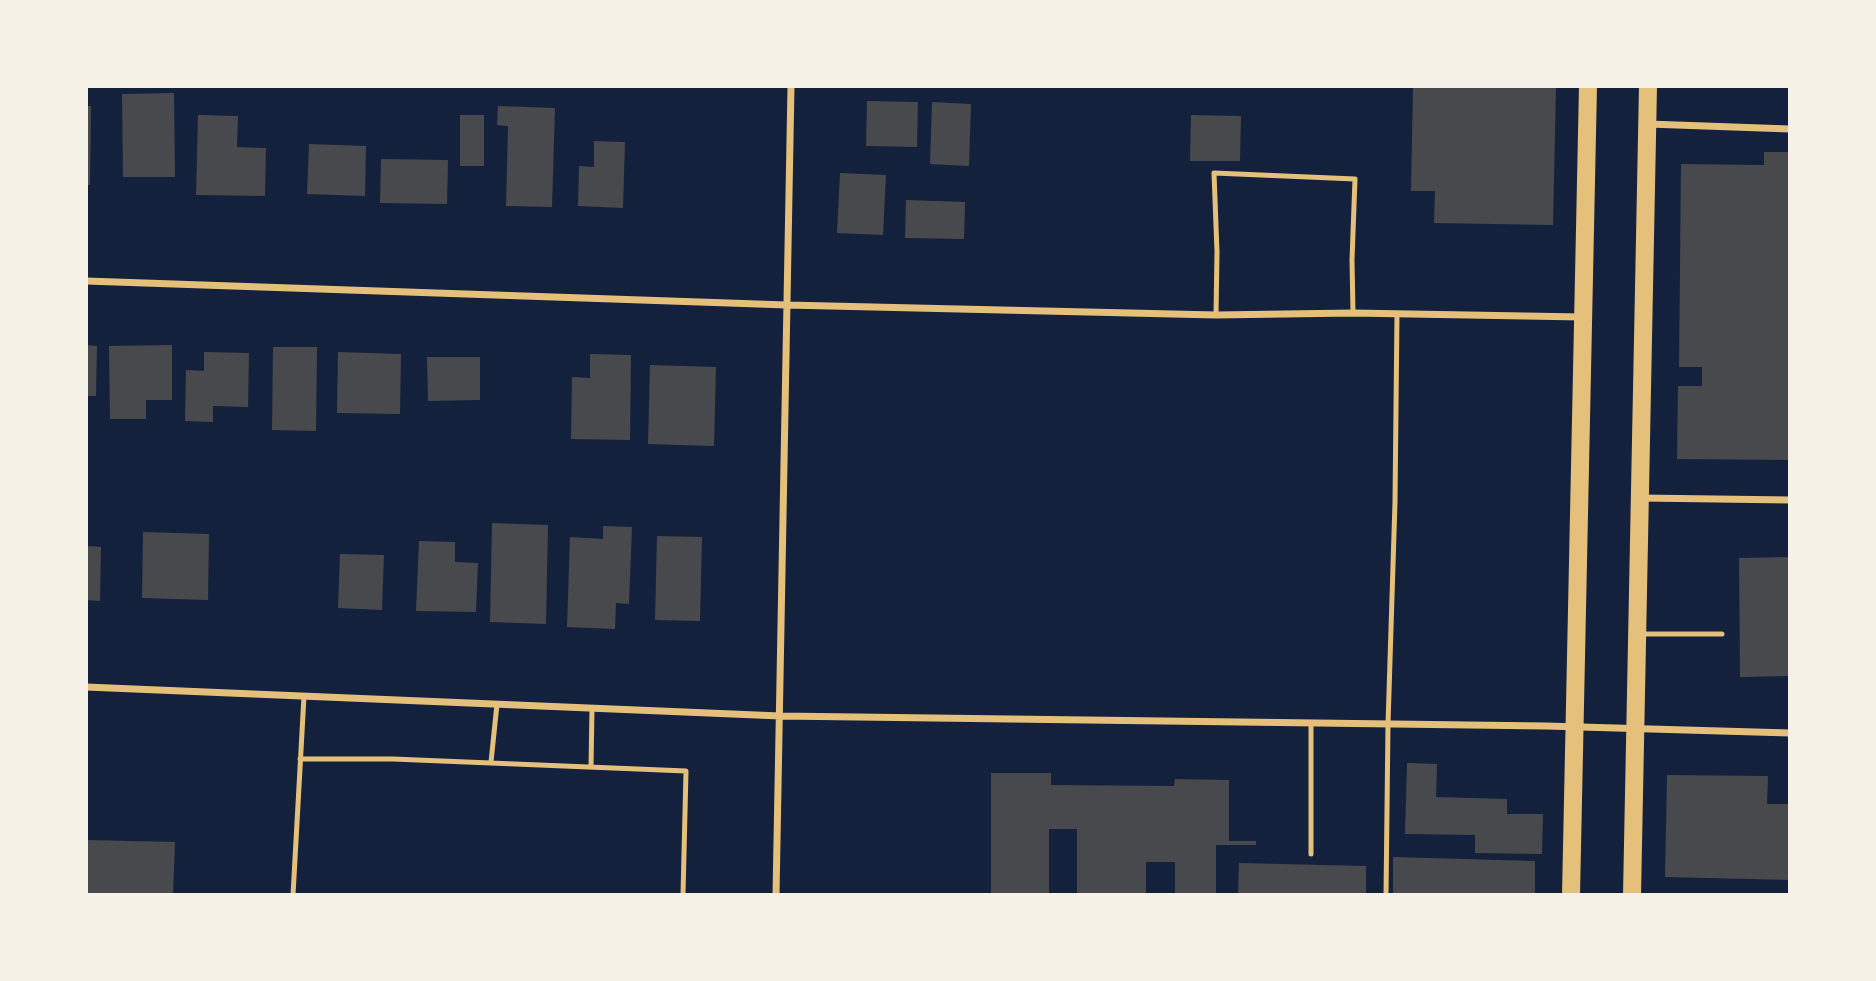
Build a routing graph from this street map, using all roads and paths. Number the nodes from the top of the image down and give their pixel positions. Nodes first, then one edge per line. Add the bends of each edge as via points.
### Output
1 (791, 86) edge
2 (1588, 86) edge
3 (1648, 86) edge
4 (1647, 124) junction
5 (1790, 129) edge
6 (86, 281) edge
7 (787, 305) junction
8 (1353, 313) junction
9 (1397, 314) junction
10 (1216, 315) junction
11 (1583, 317) junction
12 (1640, 498) junction
13 (1790, 500) edge
14 (1637, 634) junction
15 (1722, 634) dead end
16 (86, 687) edge
17 (304, 696) junction
18 (497, 704) junction
19 (592, 708) junction
20 (780, 716) junction
21 (1311, 723) junction
22 (1388, 724) junction
23 (1574, 727) junction
24 (1635, 730) junction
25 (1790, 733) edge
26 (299, 759) junction
27 (491, 762) junction
28 (591, 767) junction
29 (1311, 854) dead end
30 (293, 895) edge
31 (683, 895) edge
32 (776, 895) edge
33 (1386, 895) edge
34 (1571, 895) edge
35 (1632, 895) edge

1 - 7 street
2 - 11 main road
3 - 4 main road
4 - 5 street
4 - 12 main road
6 - 7 street
7 - 10 street
7 - 20 street
8 - 9 street
8 - 10 street
8 - 10 lane via 1355,178 1214,173
9 - 11 street
9 - 22 lane
11 - 23 main road
12 - 13 street
12 - 14 main road
14 - 15 lane
14 - 24 main road
16 - 17 street
17 - 18 street
17 - 26 lane
18 - 19 street
18 - 27 lane
19 - 20 street
19 - 28 lane
20 - 21 street
20 - 32 street
21 - 22 street
21 - 29 lane
22 - 23 street
22 - 33 lane
23 - 24 street
23 - 34 main road
24 - 25 street
24 - 35 main road
26 - 27 lane
26 - 30 lane
27 - 28 lane
28 - 31 lane via 686,771

